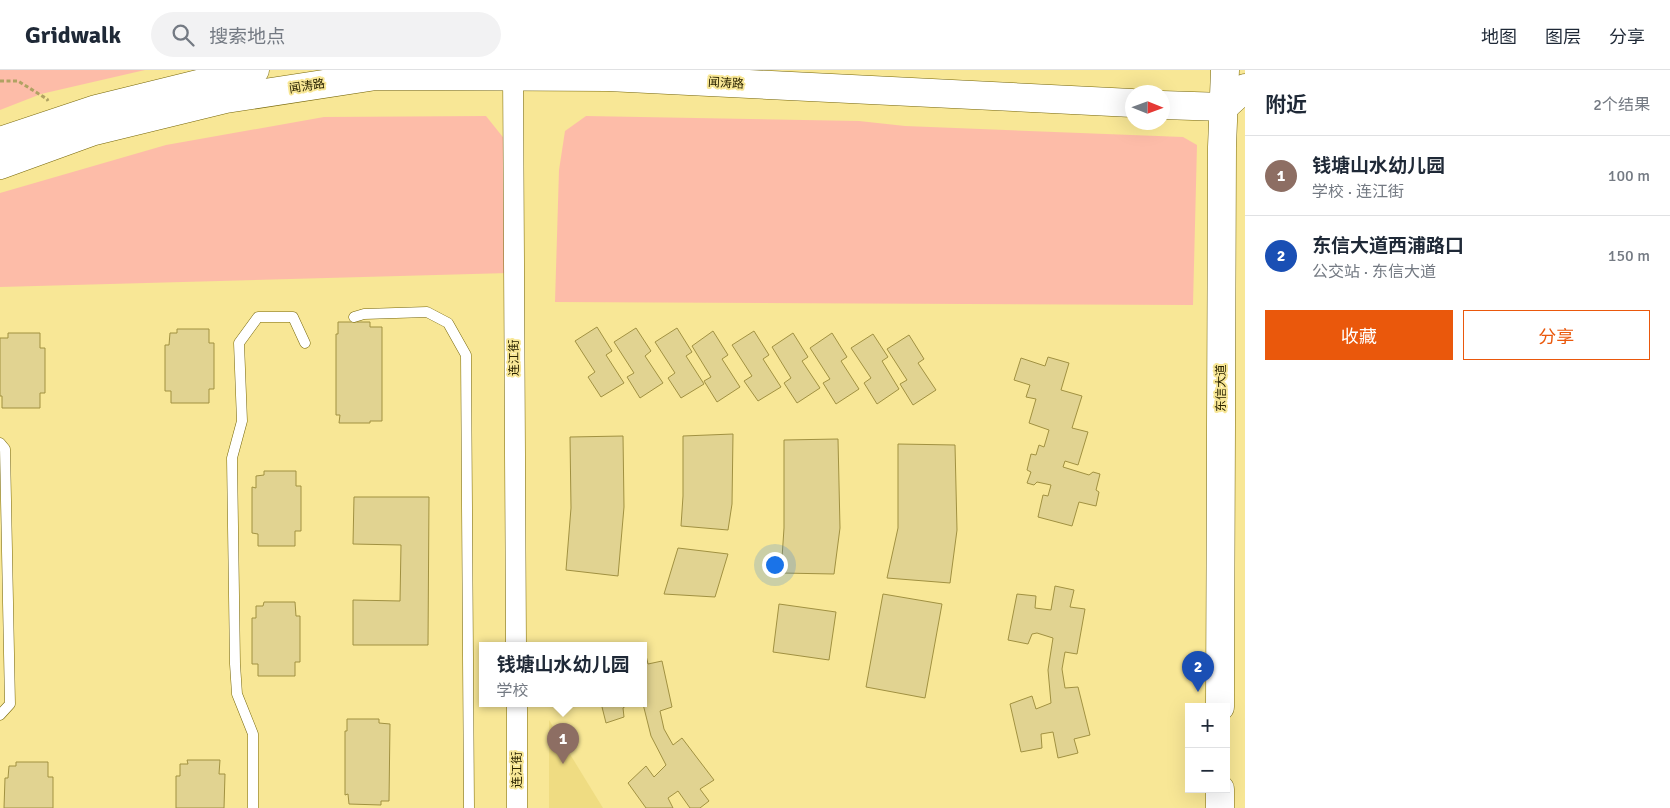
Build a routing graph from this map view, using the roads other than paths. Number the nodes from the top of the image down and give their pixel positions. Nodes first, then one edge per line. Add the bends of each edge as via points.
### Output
1 (256, 70) edge
2 (1227, 70) edge
3 (513, 73) edge
4 (1245, 80) edge
5 (1245, 88) edge
6 (1125, 103) edge
7 (1170, 105) edge
8 (1224, 106) junction
9 (0, 141) edge
10 (0, 165) edge
11 (354, 317) dead end
12 (305, 343) dead end
13 (0, 443) edge
14 (516, 642) edge
15 (1220, 703) edge
16 (517, 707) edge
17 (0, 716) edge
18 (1220, 793) edge
19 (253, 808) edge
20 (470, 808) edge
21 (518, 808) edge
22 (1220, 808) edge

1 - 9 main road via 96,109
2 - 4 main road
2 - 8 main road, 东信大道
3 - 6 main road, 闻涛路
3 - 10 main road, 闻涛路 via 376,76 226,99 91,132
3 - 14 street, 连江街
5 - 8 main road
7 - 8 main road
8 - 15 main road, 东信大道
11 - 20 lane via 427,312 448,323 466,354
12 - 19 lane via 292,317 258,317 240,343 242,421 232,458 235,664 237,694 253,734
13 - 17 lane via 5,449 10,704
16 - 21 street, 连江街
18 - 22 main road

